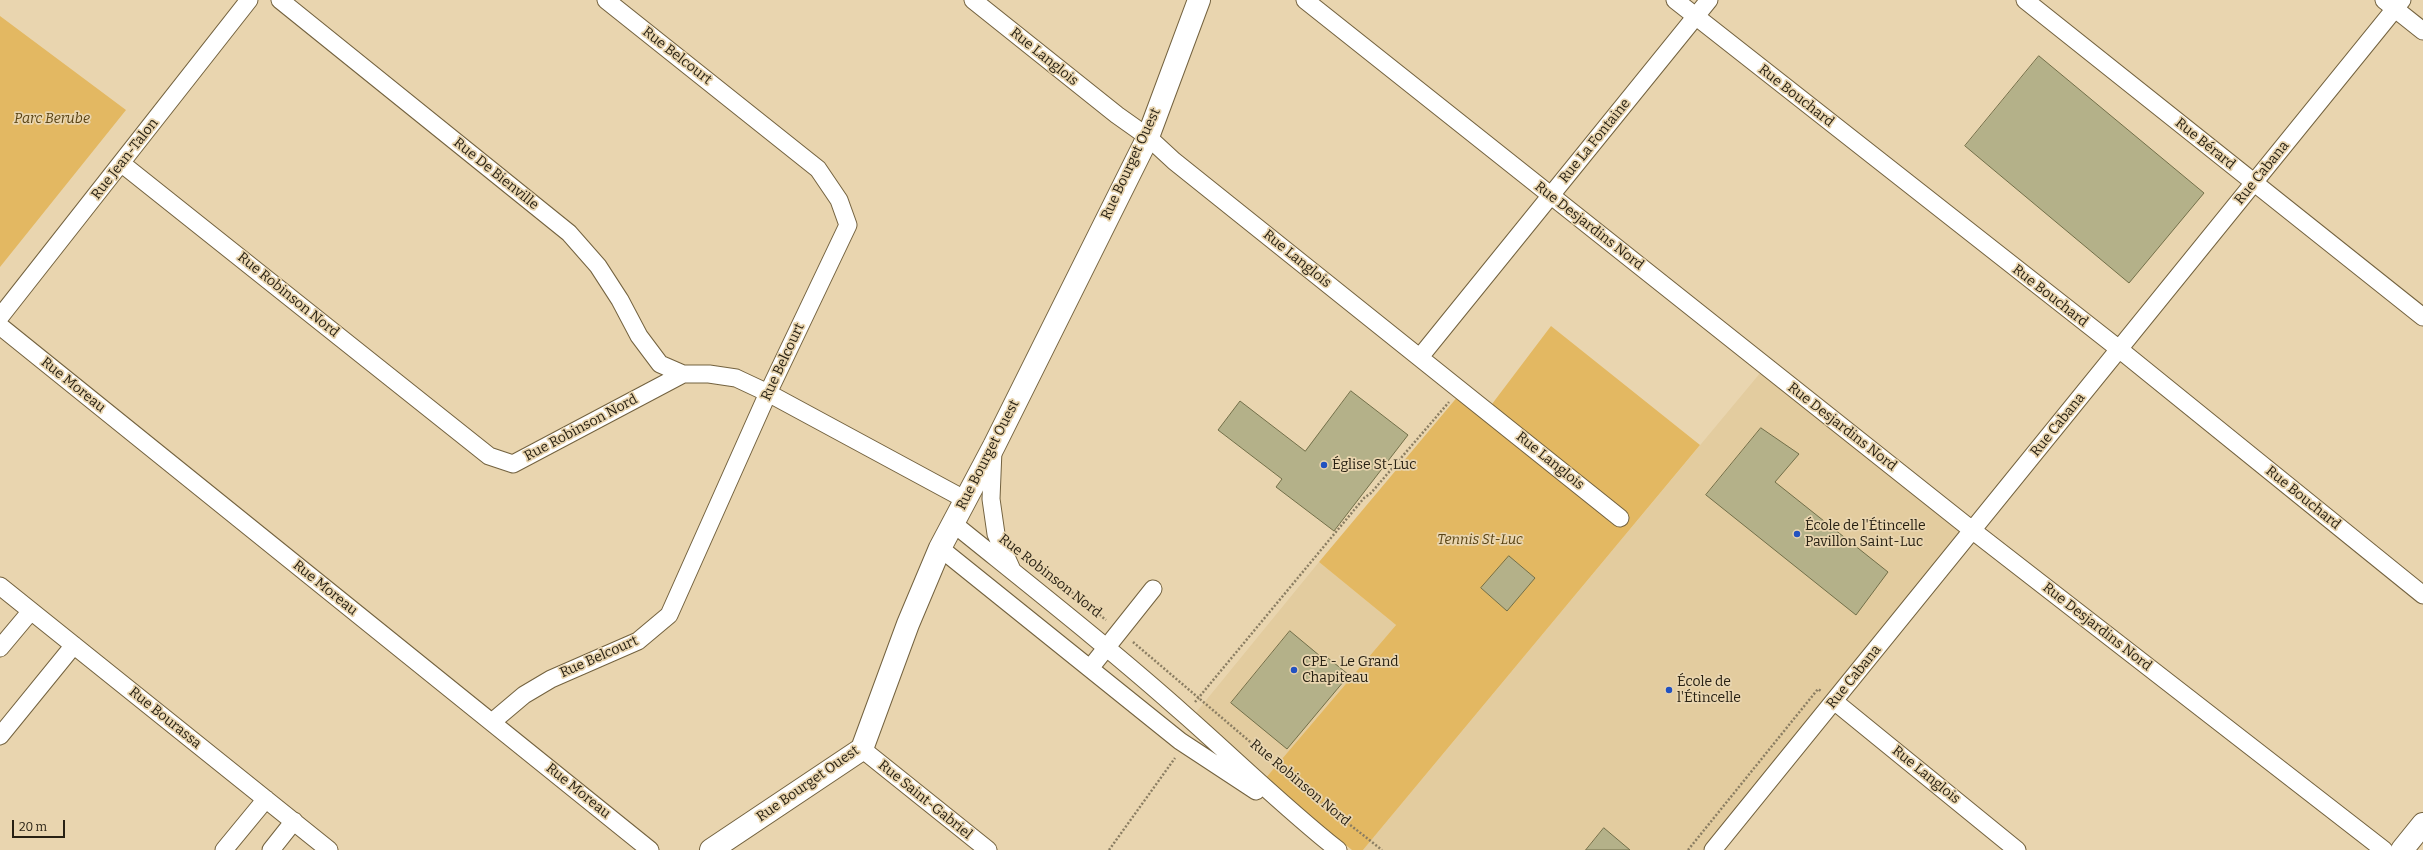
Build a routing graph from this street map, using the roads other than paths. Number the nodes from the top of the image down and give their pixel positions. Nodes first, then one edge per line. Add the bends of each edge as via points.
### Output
1 (249, 0) edge
2 (280, 0) edge
3 (606, 0) edge
4 (973, 0) edge
5 (1199, 0) edge
6 (1304, 0) edge
7 (1674, 0) edge
8 (1709, 0) edge
9 (2025, 0) edge
10 (2394, 3) edge
11 (1695, 17) junction
12 (2423, 31) edge
13 (1148, 137) junction
14 (121, 163) junction
15 (2254, 182) junction
16 (1551, 196) junction
17 (0, 317) edge
18 (2423, 317) edge
19 (0, 326) edge
20 (2119, 349) junction
21 (1420, 357) junction
22 (683, 374) junction
23 (768, 393) junction
24 (994, 446) junction
25 (966, 500) junction
26 (1620, 518) dead end
27 (954, 524) junction
28 (1972, 530) junction
29 (940, 548) junction
30 (1013, 572) junction
31 (0, 586) edge
32 (1152, 589) dead end
33 (2423, 595) edge
34 (31, 611) junction
35 (74, 645) junction
36 (0, 648) edge
37 (1106, 648) junction
38 (1091, 667) junction
39 (1834, 701) junction
40 (492, 722) junction
41 (0, 736) edge
42 (862, 749) junction
43 (266, 799) junction
44 (294, 821) junction
45 (1304, 823) junction
46 (2423, 824) edge
47 (224, 850) edge
48 (271, 850) edge
49 (329, 850) edge
50 (650, 850) edge
51 (711, 850) edge
52 (988, 850) edge
53 (1338, 850) edge
54 (1713, 850) edge
55 (2017, 850) edge
56 (2384, 850) edge
57 (2402, 850) edge

1 - 14 street, Rue Jean-Talon
2 - 22 street, Rue De Bienville via 569,233 598,266 620,300 638,336 660,364
3 - 23 street, Rue Belcourt via 818,169 839,200 848,225
4 - 13 street, Rue Langlois
5 - 13 street, Rue Bourget Ouest
6 - 16 street, Rue Desjardins Nord
7 - 11 street, Rue Bouchard
8 - 11 street, Rue La Fontaine
9 - 15 street, Rue Bérard
10 - 12 street
10 - 15 street, Rue Cabana
11 - 16 street, Rue La Fontaine
11 - 20 street, Rue Bouchard
13 - 21 street, Rue Langlois via 1174,161
13 - 24 street, Rue Bourget Ouest
14 - 17 street, Rue Jean-Talon
14 - 22 street, Rue Robinson Nord via 489,456 513,464
15 - 18 street, Rue Bérard
15 - 20 street, Rue Cabana
16 - 21 street, Rue La Fontaine
16 - 28 street, Rue Desjardins Nord
19 - 40 street, Rue Moreau
20 - 28 street, Rue Cabana
20 - 33 street, Rue Bouchard
21 - 26 street, Rue Langlois
22 - 23 street, Rue Robinson Nord via 736,378
23 - 25 street, Rue Robinson Nord
23 - 40 street, Rue Belcourt via 669,615 638,641 551,679 524,695
24 - 25 street, Rue Bourget Ouest
24 - 30 street via 991,499 996,534
25 - 27 street, Rue Bourget Ouest
27 - 29 street, Rue Bourget Ouest
27 - 30 street, Rue Robinson Nord
28 - 39 street, Rue Cabana
28 - 56 street, Rue Desjardins Nord
29 - 38 street, Rue Robinson Nord
29 - 42 street, Rue Bourget Ouest via 908,624
30 - 37 street, Rue Robinson Nord
31 - 34 street, Rue Bourassa
32 - 37 street
34 - 35 street, Rue Bourassa
34 - 36 street
35 - 41 street
35 - 43 street, Rue Bourassa
37 - 38 street
37 - 45 street, Rue Robinson Nord via 1185,715
38 - 45 street, Rue Robinson Nord via 1180,741
39 - 54 street, Rue Cabana
39 - 55 street, Rue Langlois
40 - 50 street, Rue Moreau
42 - 51 street, Rue Bourget Ouest
42 - 52 street, Rue Saint-Gabriel
43 - 44 street, Rue Bourassa
43 - 47 street
44 - 48 street
44 - 49 street, Rue Bourassa
45 - 53 street, Rue Robinson Nord
46 - 57 street

